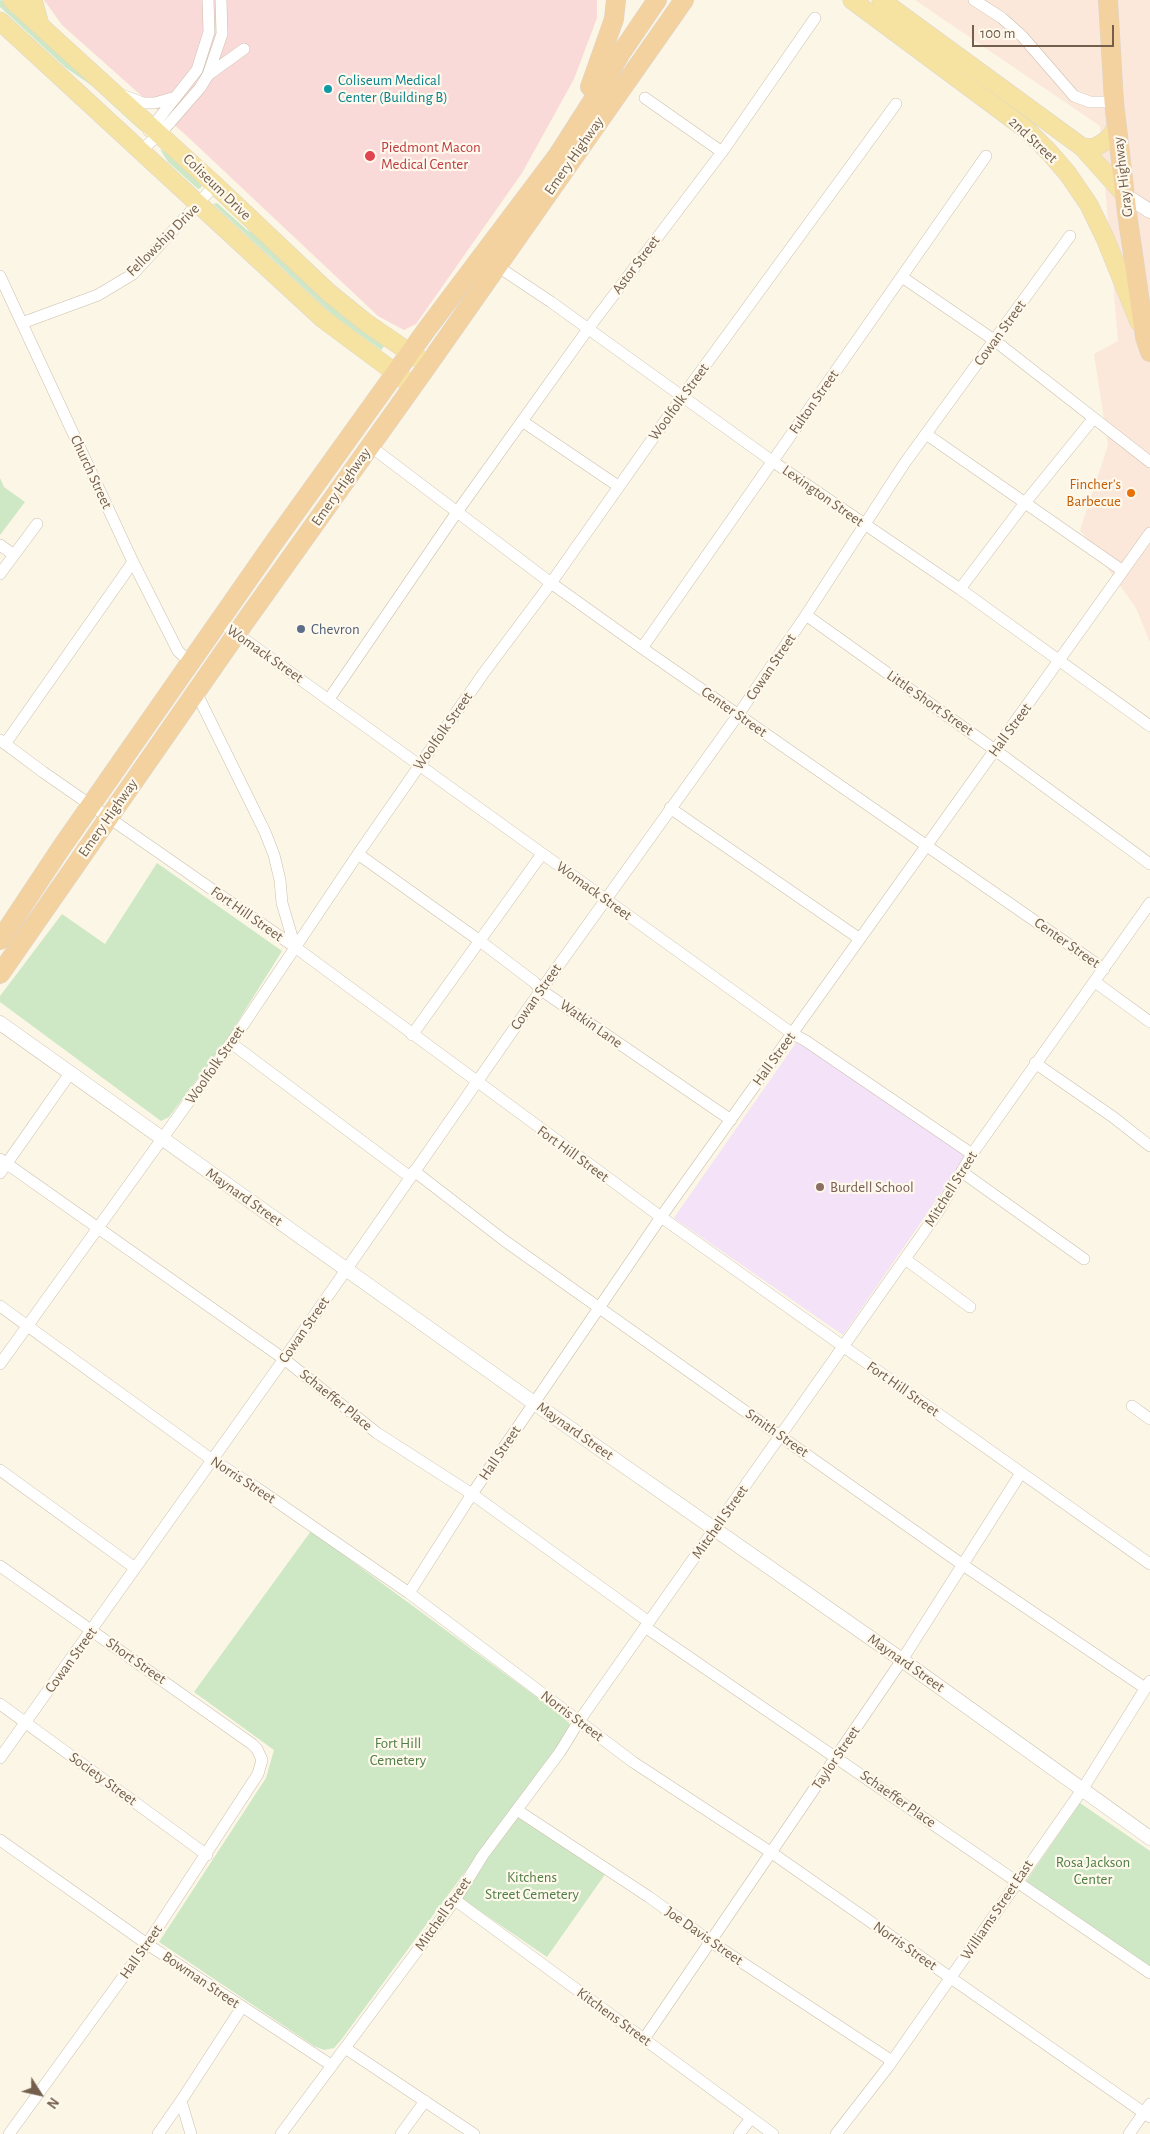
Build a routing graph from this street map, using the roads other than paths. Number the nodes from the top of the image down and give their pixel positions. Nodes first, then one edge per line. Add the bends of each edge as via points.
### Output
1 (12, 0) edge
2 (33, 0) edge
3 (208, 0) edge
4 (221, 0) edge
5 (616, 0) edge
6 (657, 0) edge
7 (662, 0) edge
8 (684, 0) edge
9 (852, 0) edge
10 (882, 0) edge
11 (977, 0) edge
12 (1108, 0) edge
13 (815, 18) dead end
14 (0, 21) edge
15 (40, 24) junction
16 (659, 36) junction
17 (244, 49) dead end
18 (208, 75) junction
19 (112, 90) junction
20 (176, 97) junction
21 (645, 98) dead end
22 (1114, 102) junction
23 (896, 104) dead end
24 (1116, 126) junction
25 (156, 130) junction
26 (1082, 147) junction
27 (140, 151) junction
28 (722, 152) junction
29 (558, 155) junction
30 (986, 156) dead end
31 (215, 185) junction
32 (1125, 195) junction
33 (198, 204) junction
34 (1150, 211) edge
35 (1070, 236) dead end
36 (497, 266) junction
37 (0, 276) edge
38 (902, 276) junction
39 (22, 322) junction
40 (588, 330) junction
41 (994, 340) junction
42 (1148, 344) edge
43 (409, 354) junction
44 (428, 366) junction
45 (394, 374) junction
46 (413, 386) junction
47 (682, 397) junction
48 (1093, 419) junction
49 (522, 421) junction
50 (926, 434) junction
51 (370, 446) junction
52 (772, 461) junction
53 (1150, 462) edge
54 (618, 486) junction
55 (1024, 504) junction
56 (457, 512) junction
57 (37, 524) dead end
58 (865, 525) junction
59 (1150, 533) edge
60 (0, 545) edge
61 (14, 555) junction
62 (133, 562) junction
63 (1123, 571) junction
64 (0, 574) edge
65 (551, 583) junction
66 (960, 590) junction
67 (806, 615) junction
68 (219, 621) junction
69 (237, 633) junction
70 (642, 648) junction
71 (1059, 660) junction
72 (191, 663) junction
73 (196, 692) junction
74 (329, 699) junction
75 (738, 716) junction
76 (1150, 726) edge
77 (3, 742) edge
78 (995, 750) junction
79 (420, 764) junction
80 (91, 805) junction
81 (670, 808) junction
82 (108, 818) junction
83 (927, 846) junction
84 (358, 854) junction
85 (542, 854) junction
86 (1150, 864) edge
87 (606, 899) junction
88 (282, 903) junction
89 (1150, 903) edge
90 (269, 929) junction
91 (860, 939) junction
92 (0, 940) edge
93 (480, 941) junction
94 (295, 947) junction
95 (1104, 969) junction
96 (0, 974) edge
97 (1095, 982) junction
98 (541, 990) junction
99 (0, 1022) edge
100 (1150, 1022) edge
101 (793, 1034) junction
102 (412, 1035) junction
103 (231, 1043) junction
104 (1035, 1063) junction
105 (71, 1072) junction
106 (476, 1083) junction
107 (731, 1120) junction
108 (162, 1139) junction
109 (1150, 1146) edge
110 (972, 1154) junction
111 (4, 1161) edge
112 (962, 1172) junction
113 (0, 1173) edge
114 (412, 1174) junction
115 (661, 1217) junction
116 (98, 1227) junction
117 (905, 1259) junction
118 (1084, 1259) dead end
119 (346, 1269) junction
120 (0, 1306) edge
121 (970, 1307) dead end
122 (600, 1308) junction
123 (27, 1326) junction
124 (844, 1346) junction
125 (284, 1359) junction
126 (0, 1364) edge
127 (534, 1402) junction
128 (1132, 1406) dead end
129 (1150, 1419) edge
130 (780, 1436) junction
131 (211, 1459) junction
132 (0, 1470) edge
133 (1021, 1473) junction
134 (472, 1494) junction
135 (714, 1529) junction
136 (1150, 1564) edge
137 (963, 1565) junction
138 (0, 1566) edge
139 (135, 1568) junction
140 (409, 1593) junction
141 (647, 1625) junction
142 (92, 1631) junction
143 (902, 1660) junction
144 (1148, 1684) edge
145 (0, 1704) edge
146 (579, 1721) junction
147 (26, 1722) junction
148 (837, 1757) junction
149 (0, 1758) edge
150 (262, 1764) joint
151 (1082, 1790) junction
152 (517, 1810) junction
153 (1150, 1838) edge
154 (0, 1840) edge
155 (772, 1853) junction
156 (207, 1855) junction
157 (1016, 1881) junction
158 (454, 1900) junction
159 (710, 1942) junction
160 (147, 1944) junction
161 (1150, 1973) edge
162 (951, 1978) junction
163 (242, 2007) junction
164 (644, 2039) junction
165 (345, 2048) junction
166 (892, 2061) junction
167 (331, 2065) junction
168 (181, 2101) junction
169 (425, 2101) junction
170 (1148, 2112) edge
171 (751, 2118) junction
172 (9, 2134) edge
173 (158, 2134) edge
174 (191, 2134) edge
175 (280, 2134) edge
176 (401, 2134) edge
177 (474, 2134) edge
178 (739, 2134) edge
179 (774, 2134) edge
180 (836, 2134) edge
181 (1129, 2134) edge

1 - 15 main road, Coliseum Drive
2 - 15 main road
3 - 20 street via 209,32 204,49 197,70
4 - 18 street via 222,34
5 - 29 highway via 614,20 602,56
6 - 29 highway, Emery Highway
7 - 16 highway
8 - 16 highway, Emery Highway
9 - 42 main road, 2nd Street via 1027,130 1068,174 1106,239
10 - 26 main road, 2nd Street
11 - 22 street via 1022,36 1074,96 1090,102
12 - 22 highway, Gray Highway
13 - 28 street, Astor Street
14 - 27 main road, Coliseum Drive
15 - 19 main road, Coliseum Drive
16 - 36 highway, Emery Highway
17 - 18 street
18 - 25 street via 200,88
19 - 20 street via 143,103
19 - 25 main road, Coliseum Drive
20 - 25 street
21 - 28 street
22 - 24 highway, Gray Highway
23 - 47 street, Woolfolk Street
24 - 26 main road via 1104,142 1094,148
24 - 32 highway, Gray Highway
25 - 27 street
25 - 31 main road, Coliseum Drive
26 - 32 main road, 2nd Street
27 - 33 main road, Coliseum Drive
28 - 40 street, Astor Street
29 - 43 highway, Emery Highway
30 - 38 street, Fulton Street
31 - 33 street, Fellowship Drive
31 - 43 main road, Coliseum Drive via 328,292
32 - 34 street
32 - 42 highway, Gray Highway
33 - 39 street, Fellowship Drive via 133,274 98,295
33 - 45 main road, Coliseum Drive via 323,319
35 - 41 street, Cowan Street
36 - 40 street, Lexington Street
36 - 44 highway, Emery Highway
37 - 39 street, Church Street
38 - 41 street
38 - 52 street, Fulton Street
39 - 62 street, Church Street
40 - 47 street, Lexington Street
40 - 49 street, Astor Street
41 - 48 street
41 - 50 street, Cowan Street
43 - 44 main road, Coliseum Drive
43 - 45 highway, Emery Highway
44 - 46 highway, Emery Highway
45 - 46 main road, Coliseum Drive
45 - 68 highway, Emery Highway
46 - 51 highway, Emery Highway
47 - 52 street, Lexington Street
47 - 54 street, Woolfolk Street
48 - 53 street
48 - 55 street
49 - 54 street
49 - 56 street, Astor Street
50 - 55 street
50 - 58 street, Cowan Street
51 - 56 street, Center Street
51 - 69 highway, Emery Highway
52 - 58 street, Lexington Street
52 - 70 street, Fulton Street
54 - 65 street, Woolfolk Street
55 - 63 street
55 - 66 street
56 - 65 street, Center Street
56 - 74 street, Astor Street
57 - 61 street
58 - 66 street, Lexington Street
58 - 67 street, Cowan Street
59 - 63 street, Hall Street
60 - 61 street
61 - 64 street
62 - 72 street, Church Street via 178,651
62 - 77 street
63 - 71 street, Hall Street
65 - 70 street, Center Street
65 - 79 street, Woolfolk Street
66 - 71 street, Lexington Street
67 - 75 street, Cowan Street
67 - 78 street, Little Short Street
68 - 69 street, Womack Street
68 - 72 highway, Emery Highway
69 - 73 highway, Emery Highway
69 - 74 street, Womack Street
70 - 75 street, Center Street
71 - 76 street, Lexington Street
71 - 78 street, Hall Street
72 - 80 highway, Emery Highway
73 - 82 highway, Emery Highway
73 - 88 street via 265,832 280,880
74 - 79 street, Womack Street
75 - 81 street, Cowan Street
75 - 83 street, Center Street
77 - 80 street, Fort Hill Street
78 - 83 street, Hall Street
78 - 86 street, Little Short Street
79 - 84 street, Woolfolk Street
79 - 85 street, Womack Street
80 - 82 street, Fort Hill Street
80 - 92 highway, Emery Highway
81 - 87 street, Cowan Street
81 - 91 street
82 - 90 street, Fort Hill Street
82 - 96 highway, Emery Highway
83 - 91 street, Hall Street
83 - 95 street, Center Street
84 - 93 street, Watkin Lane
84 - 94 street, Woolfolk Street
85 - 87 street, Womack Street
85 - 93 street
87 - 98 street, Cowan Street
87 - 101 street, Womack Street
88 - 90 street via 278,918
88 - 94 street
89 - 95 street, Mitchell Street
90 - 94 street, Fort Hill Street
91 - 101 street, Hall Street
93 - 98 street, Watkin Lane
93 - 102 street
94 - 102 street, Fort Hill Street
94 - 103 street, Woolfolk Street
95 - 97 street, Mitchell Street
97 - 100 street, Center Street
97 - 104 street, Mitchell Street
98 - 106 street, Cowan Street
98 - 107 street, Watkin Lane
99 - 105 street, Maynard Street
101 - 107 street, Hall Street
101 - 110 street, Womack Street
102 - 106 street, Fort Hill Street
103 - 108 street, Woolfolk Street
103 - 114 street, Smith Street
104 - 109 street
104 - 110 street, Mitchell Street
105 - 108 street, Maynard Street
105 - 111 street
106 - 114 street, Cowan Street
106 - 115 street, Fort Hill Street
107 - 115 street, Hall Street
108 - 116 street, Woolfolk Street
108 - 119 street, Maynard Street
110 - 112 street, Mitchell Street
111 - 113 street
111 - 116 street, Schaeffer Place
112 - 117 street, Mitchell Street
112 - 118 street
114 - 119 street, Cowan Street
114 - 122 street, Smith Street
115 - 122 street, Hall Street
115 - 124 street, Fort Hill Street
116 - 123 street, Woolfolk Street
116 - 125 street, Schaeffer Place
117 - 121 street
117 - 124 street, Mitchell Street
119 - 125 street, Cowan Street
119 - 127 street, Maynard Street
120 - 123 street, Norris Street
122 - 127 street, Hall Street
122 - 130 street, Smith Street
123 - 126 street, Woolfolk Street
123 - 131 street, Norris Street
124 - 130 street, Mitchell Street
124 - 133 street, Fort Hill Street
125 - 131 street, Cowan Street
125 - 134 street, Schaeffer Place via 377,1433
127 - 134 street, Hall Street
127 - 135 street, Maynard Street
128 - 129 street
130 - 135 street, Mitchell Street
130 - 137 street, Smith Street
131 - 139 street, Cowan Street
131 - 140 street, Norris Street
132 - 139 street
133 - 136 street, Fort Hill Street
133 - 137 street, Taylor Street
134 - 140 street, Hall Street
134 - 141 street, Schaeffer Place
135 - 141 street, Mitchell Street
135 - 143 street, Maynard Street
137 - 143 street, Taylor Street
137 - 144 street, Smith Street
138 - 142 street, Short Street
139 - 142 street, Cowan Street
140 - 146 street, Norris Street
141 - 146 street, Mitchell Street
141 - 148 street, Schaeffer Place
142 - 147 street, Cowan Street
142 - 150 street, Short Street via 252,1744 261,1755
143 - 148 street, Taylor Street
143 - 151 street, Maynard Street
144 - 151 street, Williams Street East
145 - 147 street, Society Street
146 - 152 street, Mitchell Street
146 - 155 street, Norris Street via 633,1762
147 - 149 street, Cowan Street
147 - 156 street, Society Street
148 - 155 street, Taylor Street
148 - 157 street, Schaeffer Place
150 - 156 street, Hall Street
151 - 153 street, Maynard Street
151 - 157 street, Williams Street East
152 - 158 street, Mitchell Street
152 - 159 street, Joe Davis Street via 649,1896
154 - 160 street, Bowman Street
155 - 159 street, Taylor Street
155 - 162 street, Norris Street
156 - 160 street, Hall Street
157 - 161 street, Schaeffer Place
157 - 162 street, Williams Street East
158 - 164 street, Kitchens Street
158 - 165 street, Mitchell Street
159 - 164 street, Taylor Street
159 - 166 street, Joe Davis Street
160 - 163 street, Bowman Street
160 - 172 street, Hall Street
162 - 166 street, Williams Street East
162 - 170 street, Norris Street
163 - 167 street, Bowman Street
163 - 168 street
164 - 171 street, Kitchens Street
165 - 167 street, Mitchell Street
165 - 169 street
166 - 180 street, Williams Street East
167 - 175 street, Mitchell Street
168 - 173 street
168 - 174 street
169 - 176 street
169 - 177 street
170 - 181 street
171 - 178 street
171 - 179 street, Kitchens Street

